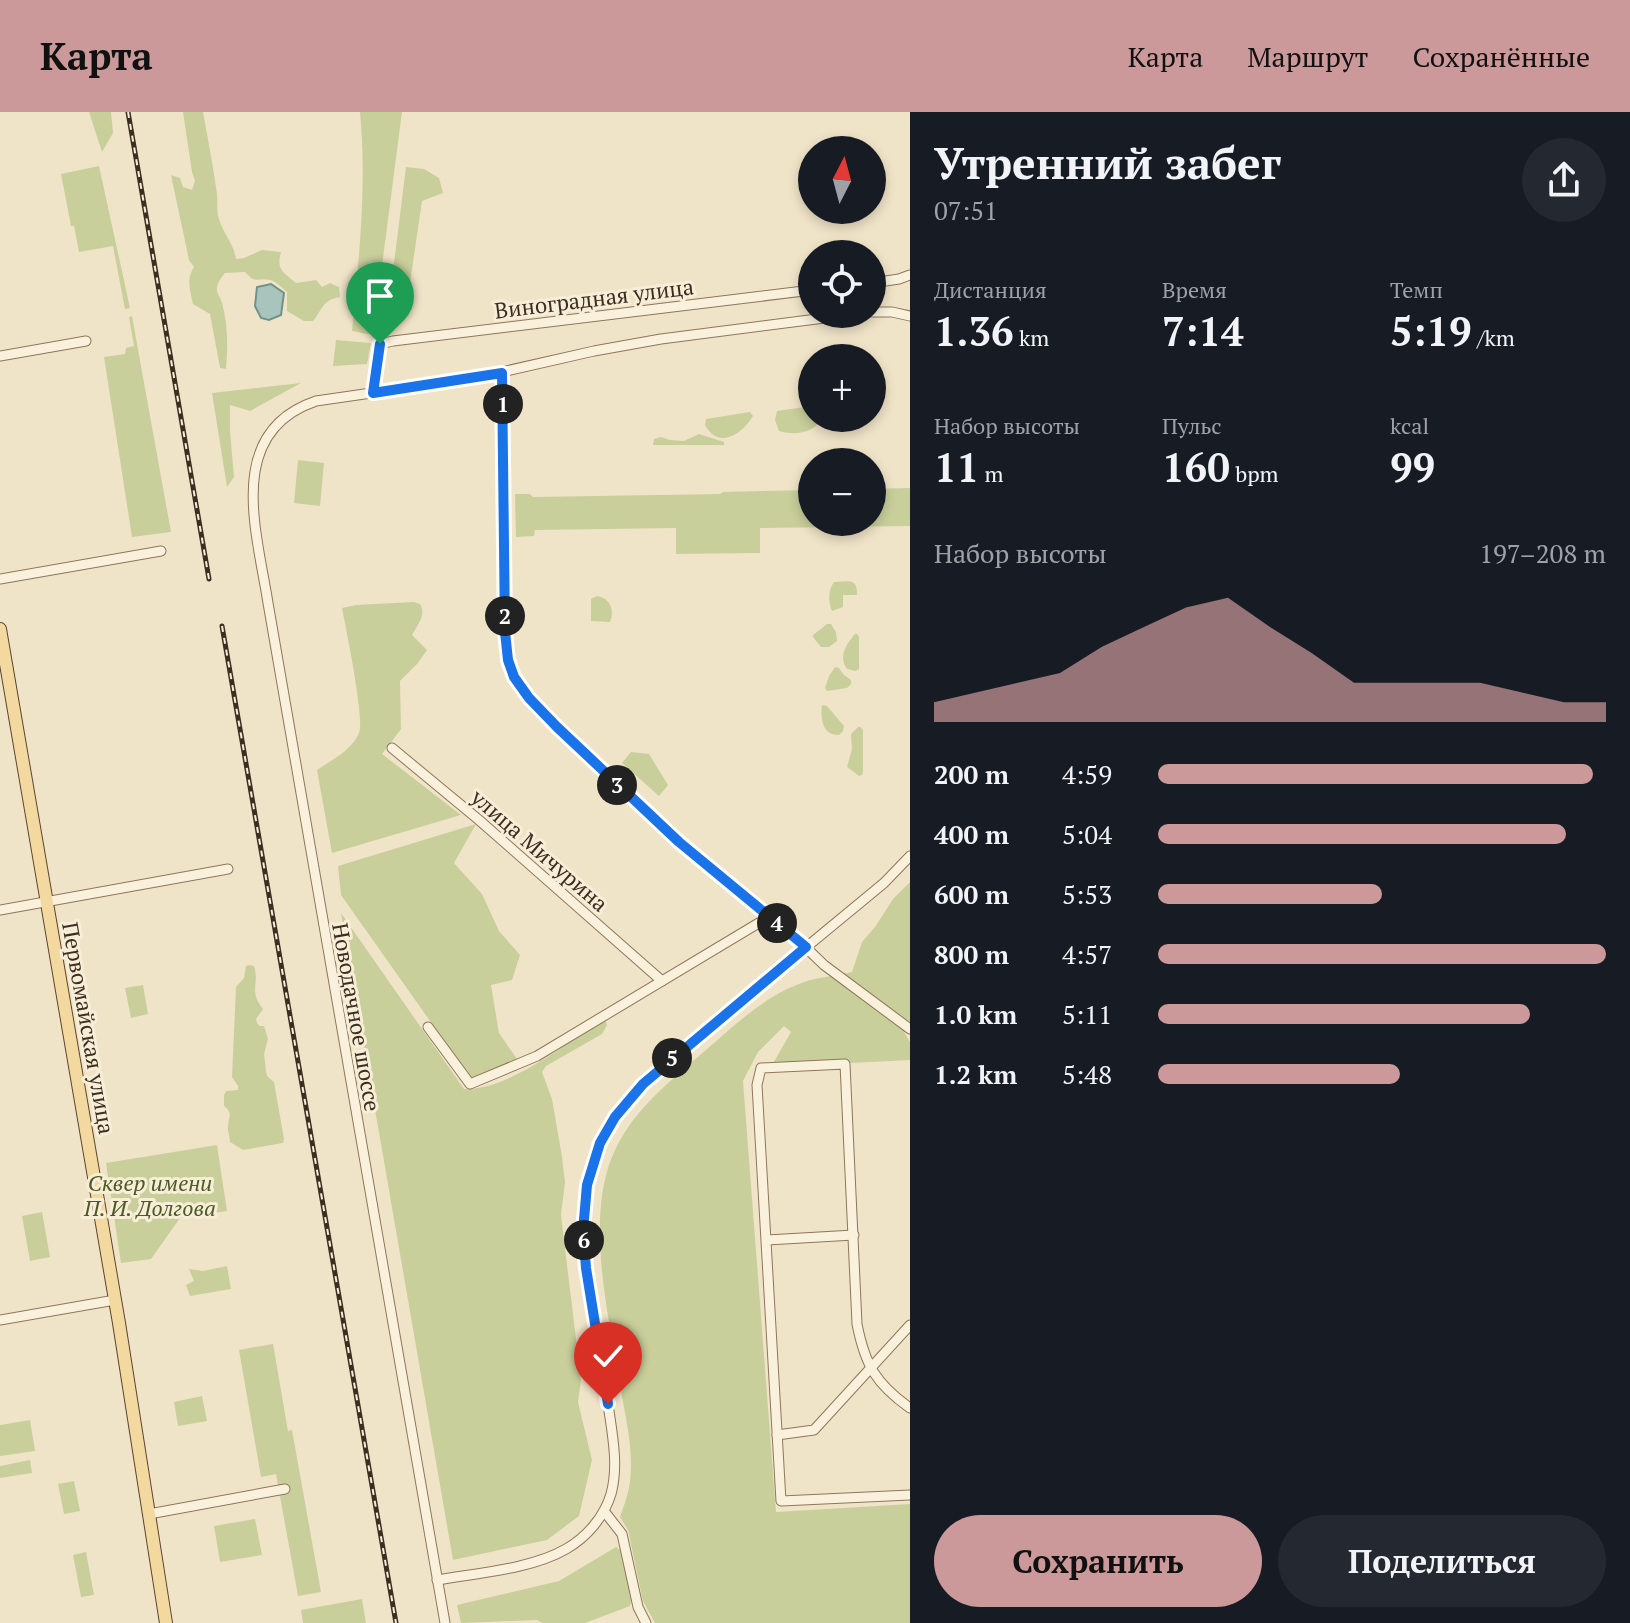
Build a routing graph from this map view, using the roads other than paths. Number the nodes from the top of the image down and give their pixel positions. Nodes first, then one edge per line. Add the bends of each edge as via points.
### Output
1 (910, 275) edge
2 (886, 281) edge
3 (798, 292) edge
4 (886, 312) edge
5 (910, 316) edge
6 (798, 322) edge
7 (86, 341) dead end
8 (0, 356) edge
9 (502, 373) junction
10 (373, 393) junction
11 (161, 551) dead end
12 (0, 579) edge
13 (0, 629) edge
14 (4, 670) edge
15 (392, 748) dead end
16 (910, 856) edge
17 (228, 869) dead end
18 (47, 902) junction
19 (0, 910) edge
20 (769, 915) junction
21 (806, 947) junction
22 (662, 981) junction
23 (428, 1027) dead end
24 (910, 1029) edge
25 (854, 1235) junction
26 (767, 1240) junction
27 (115, 1300) junction
28 (0, 1320) edge
29 (910, 1325) edge
30 (872, 1369) junction
31 (910, 1408) edge
32 (777, 1435) junction
33 (285, 1489) dead end
34 (910, 1495) edge
35 (604, 1511) junction
36 (149, 1514) junction
37 (437, 1580) junction
38 (166, 1623) edge
39 (445, 1623) edge
40 (646, 1623) edge

1 - 2 street
3 - 10 street, Виноградная улица via 380,344
4 - 5 street
6 - 9 street via 624,345
7 - 8 street
9 - 10 street
9 - 20 street via 505,632 511,669 547,717 602,772
10 - 37 street, Новодачное шоссе via 308,404 289,415 264,444 252,487
11 - 12 street
13 - 14 main road, Первомайская улица
14 - 18 main road, Первомайская улица
15 - 22 street, улица Мичурина
16 - 21 street
17 - 18 street
18 - 19 street
18 - 27 main road, Первомайская улица
20 - 21 street
20 - 22 street
21 - 24 street
21 - 35 street via 643,1084 615,1117 594,1158 583,1231 613,1437 614,1478
22 - 23 street via 537,1056 470,1084
25 - 26 street
25 - 26 street via 845,1064 765,1066 757,1085
25 - 30 street via 857,1324
26 - 32 street
27 - 28 street
27 - 36 main road, Первомайская улица
29 - 30 street
30 - 31 street via 885,1389
30 - 32 street via 814,1430
32 - 34 street via 781,1501
33 - 36 street
35 - 37 street via 584,1537 548,1558
35 - 40 street via 622,1534
36 - 38 main road, Первомайская улица
37 - 39 street, Новодачное шоссе

